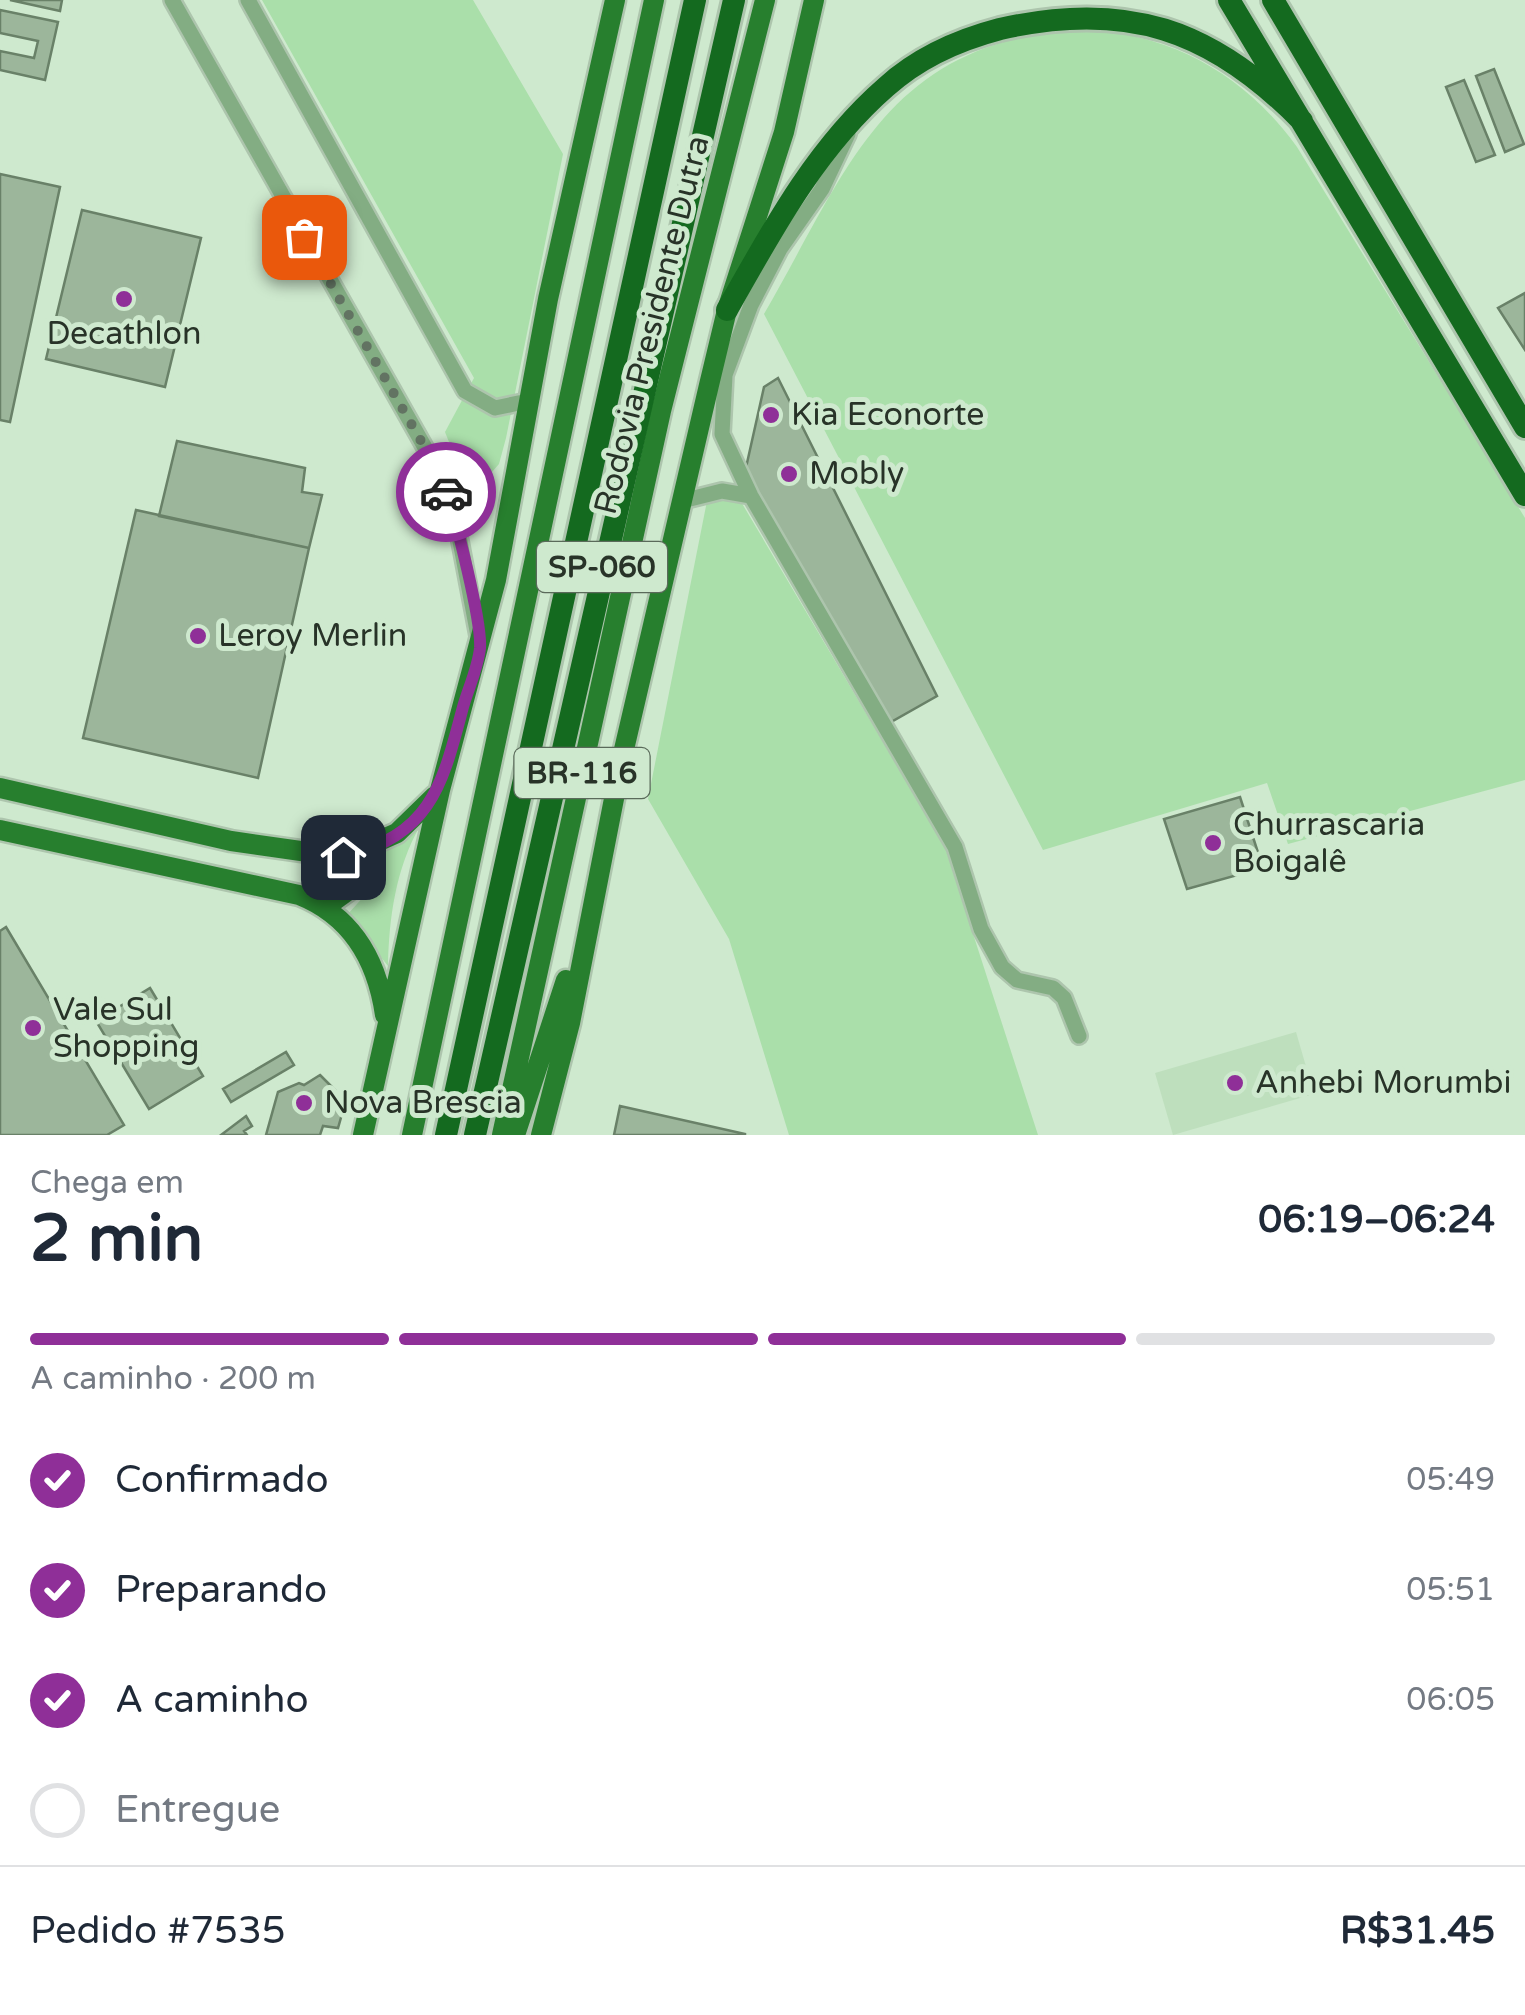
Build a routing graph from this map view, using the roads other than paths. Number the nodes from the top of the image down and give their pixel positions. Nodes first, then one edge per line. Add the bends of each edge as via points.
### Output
1 (172, 0) edge
2 (248, 0) edge
3 (615, 0) edge
4 (654, 0) edge
5 (695, 0) edge
6 (734, 0) edge
7 (765, 0) edge
8 (814, 0) edge
9 (1229, 0) edge
10 (1273, 0) edge
11 (1283, 0) edge
12 (1319, 74) junction
13 (1302, 120) junction
14 (853, 121) junction
15 (728, 310) junction
16 (528, 402) junction
17 (1525, 427) edge
18 (1525, 495) edge
19 (751, 496) junction
20 (682, 501) junction
21 (480, 647) junction
22 (0, 788) edge
23 (440, 790) junction
24 (0, 830) edge
25 (343, 857) junction
26 (597, 874) junction
27 (326, 906) junction
28 (387, 1026) junction
29 (1079, 1036) dead end
30 (363, 1135) edge
31 (412, 1135) edge
32 (446, 1135) edge
33 (476, 1135) edge
34 (502, 1135) edge
35 (515, 1135) edge
36 (541, 1135) edge

1 - 21 street via 436,467 459,536
2 - 16 street via 465,391 495,408
3 - 16 main road
4 - 31 main road, Rodovia Presidente Dutra / BR-116
5 - 32 highway, Rodovia Presidente Dutra / SP-060
6 - 33 highway, Rodovia Presidente Dutra / SP-060
7 - 34 main road, Rodovia Presidente Dutra / BR-116 via 662,411
8 - 15 main road via 784,132
9 - 13 highway
10 - 12 highway
11 - 12 highway
12 - 17 highway
13 - 14 highway via 1232,60 1146,21 1097,13 1043,18 954,42 886,86
13 - 18 highway
14 - 15 highway via 786,205
14 - 19 street via 822,189 751,305 724,375 722,434
15 - 20 main road
16 - 21 main road
19 - 20 street via 722,491
19 - 29 street via 955,847 980,929 1002,968 1017,980 1054,988
20 - 26 main road
21 - 23 main road
22 - 25 main road via 231,841
23 - 25 main road via 397,833
23 - 28 main road
24 - 27 main road
25 - 27 main road via 352,876 349,890
26 - 35 main road
26 - 36 main road
27 - 28 main road via 374,967
28 - 30 main road

